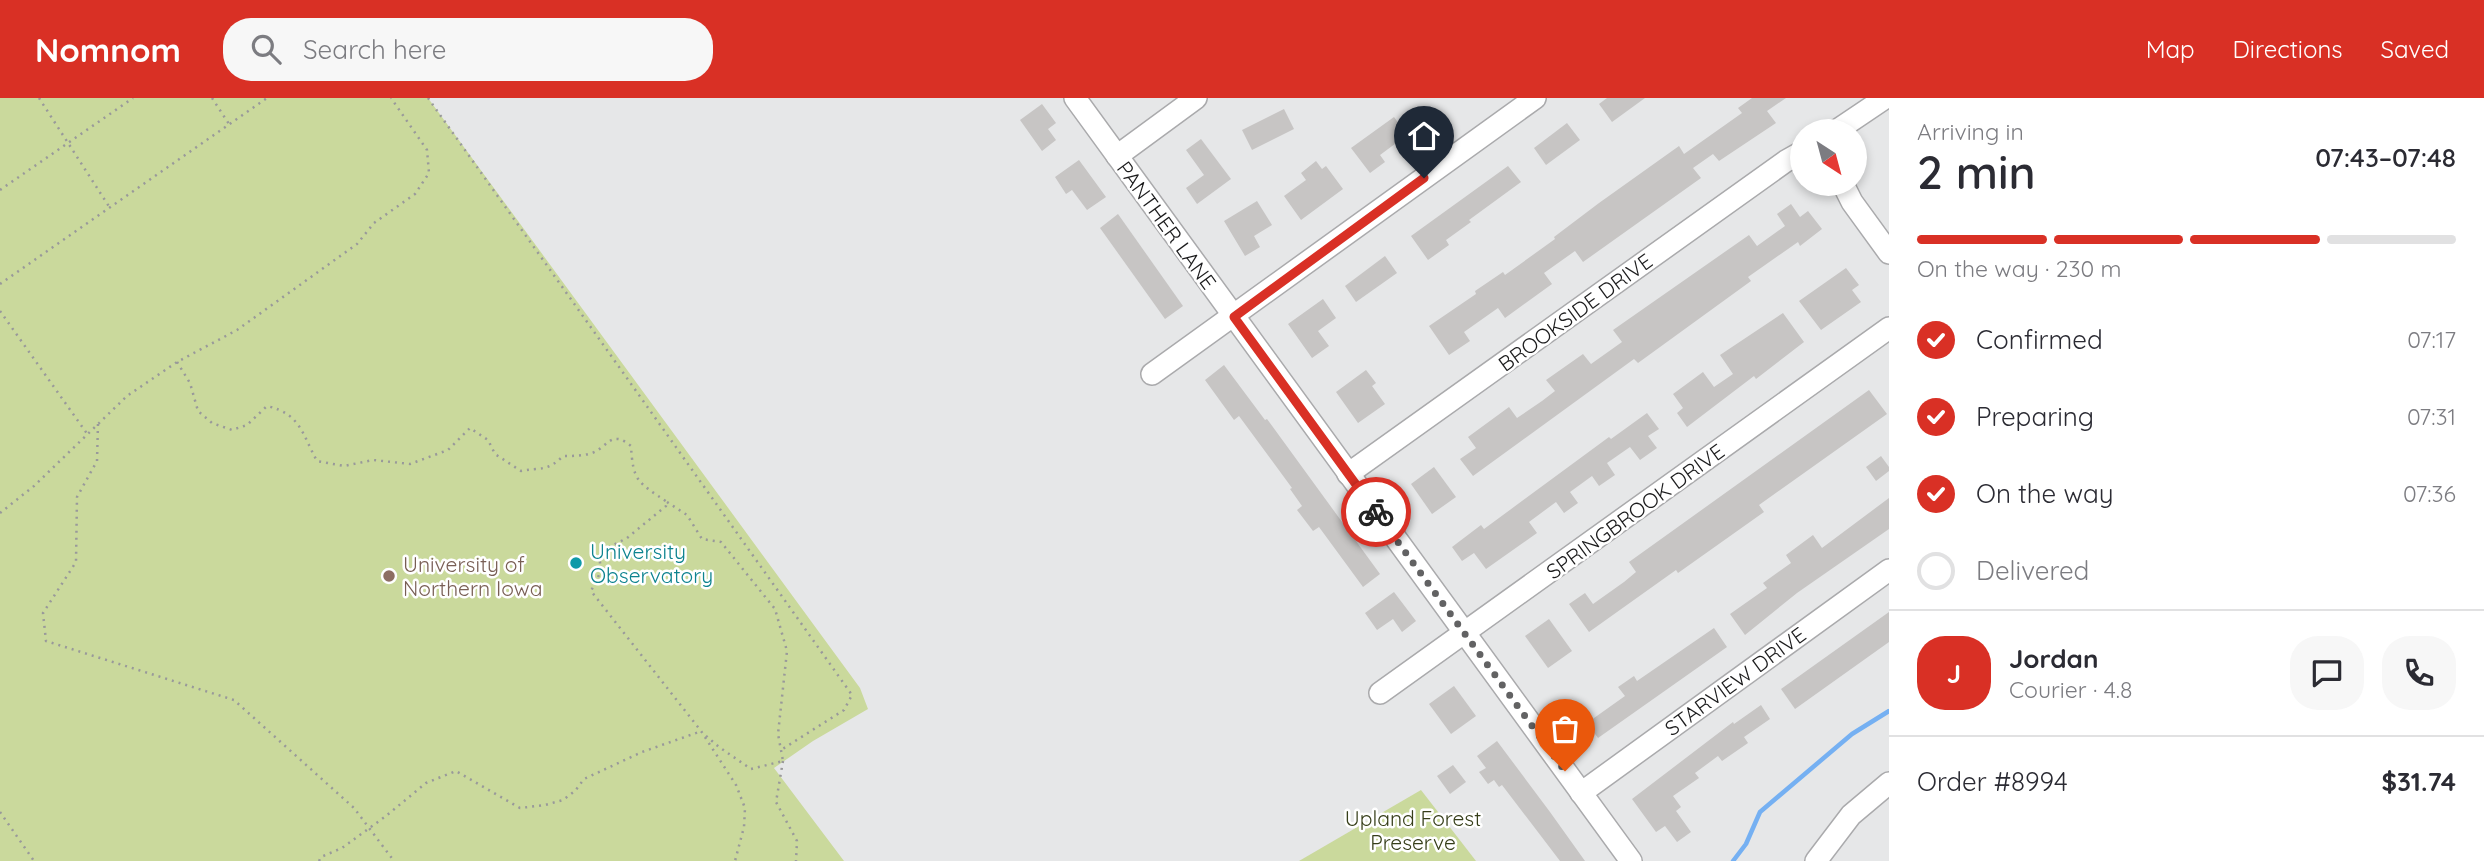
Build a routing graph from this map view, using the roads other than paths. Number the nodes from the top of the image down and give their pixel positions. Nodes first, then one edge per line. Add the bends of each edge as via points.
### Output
1 (1074, 98) edge
2 (1196, 98) edge
3 (1535, 98) edge
4 (1884, 98) edge
5 (1853, 119) edge
6 (1116, 156) junction
7 (1790, 160) edge
8 (1849, 196) edge
9 (1889, 253) edge
10 (1234, 317) junction
11 (1889, 328) edge
12 (1152, 374) dead end
13 (1348, 474) junction
14 (1889, 570) edge
15 (1464, 633) junction
16 (1380, 693) dead end
17 (1889, 783) edge
18 (1581, 793) junction
19 (1630, 861) edge
20 (1815, 861) edge

1 - 6 street, PANTHER LANE
2 - 6 street
3 - 10 street
4 - 5 street
6 - 10 street, PANTHER LANE
7 - 13 street, BROOKSIDE DRIVE
8 - 9 street
10 - 12 street
10 - 13 street, PANTHER LANE
11 - 15 street, SPRINGBROOK DRIVE
13 - 15 street, PANTHER LANE
14 - 18 street, STARVIEW DRIVE
15 - 16 street, SPRINGBROOK DRIVE
15 - 18 street, PANTHER LANE
17 - 20 street via 1851,815
18 - 19 street, PANTHER LANE

